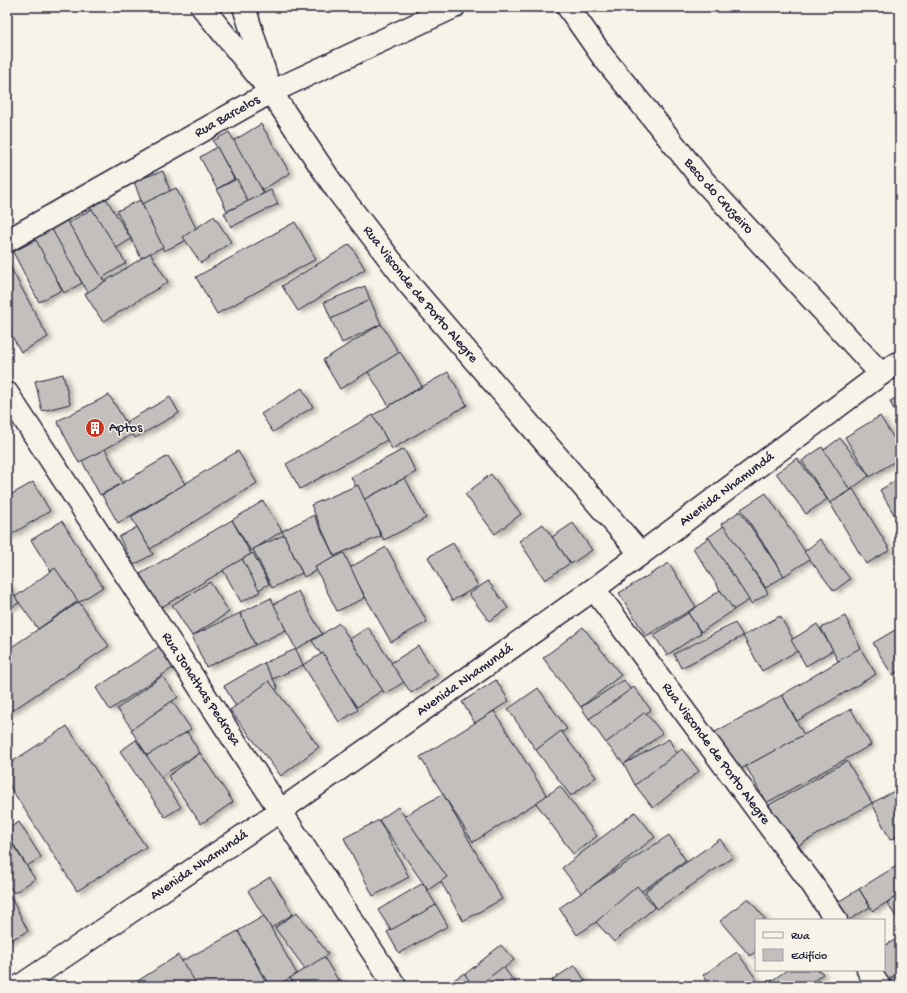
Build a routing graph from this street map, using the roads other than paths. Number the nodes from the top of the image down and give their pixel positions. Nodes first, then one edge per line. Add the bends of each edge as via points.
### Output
1 (202, 7) edge
2 (244, 7) edge
3 (454, 7) edge
4 (568, 7) edge
5 (271, 92) junction
6 (7, 241) edge
7 (900, 362) edge
8 (881, 374) junction
9 (7, 393) edge
10 (641, 554) junction
11 (594, 589) junction
12 (280, 811) junction
13 (835, 919) edge
14 (869, 971) edge
15 (20, 986) edge
16 (395, 986) edge
17 (879, 986) edge

1 - 5 street
2 - 5 street, Rua Visconde de Porto Alegre
3 - 5 street, Rua Barcelos
4 - 8 street, Beco do Cruzeiro via 603,57 700,177
5 - 6 street, Rua Barcelos
5 - 10 street, Rua Visconde de Porto Alegre via 336,189 408,283
7 - 8 street, Avenida Nhamundá
8 - 10 street, Avenida Nhamundá
9 - 12 street, Rua Jonathas Pedrosa
10 - 11 street, Avenida Nhamundá
11 - 12 street, Avenida Nhamundá
11 - 13 street, Rua Visconde de Porto Alegre
12 - 15 street, Avenida Nhamundá
12 - 16 street, Rua Jonathas Pedrosa
14 - 17 street

